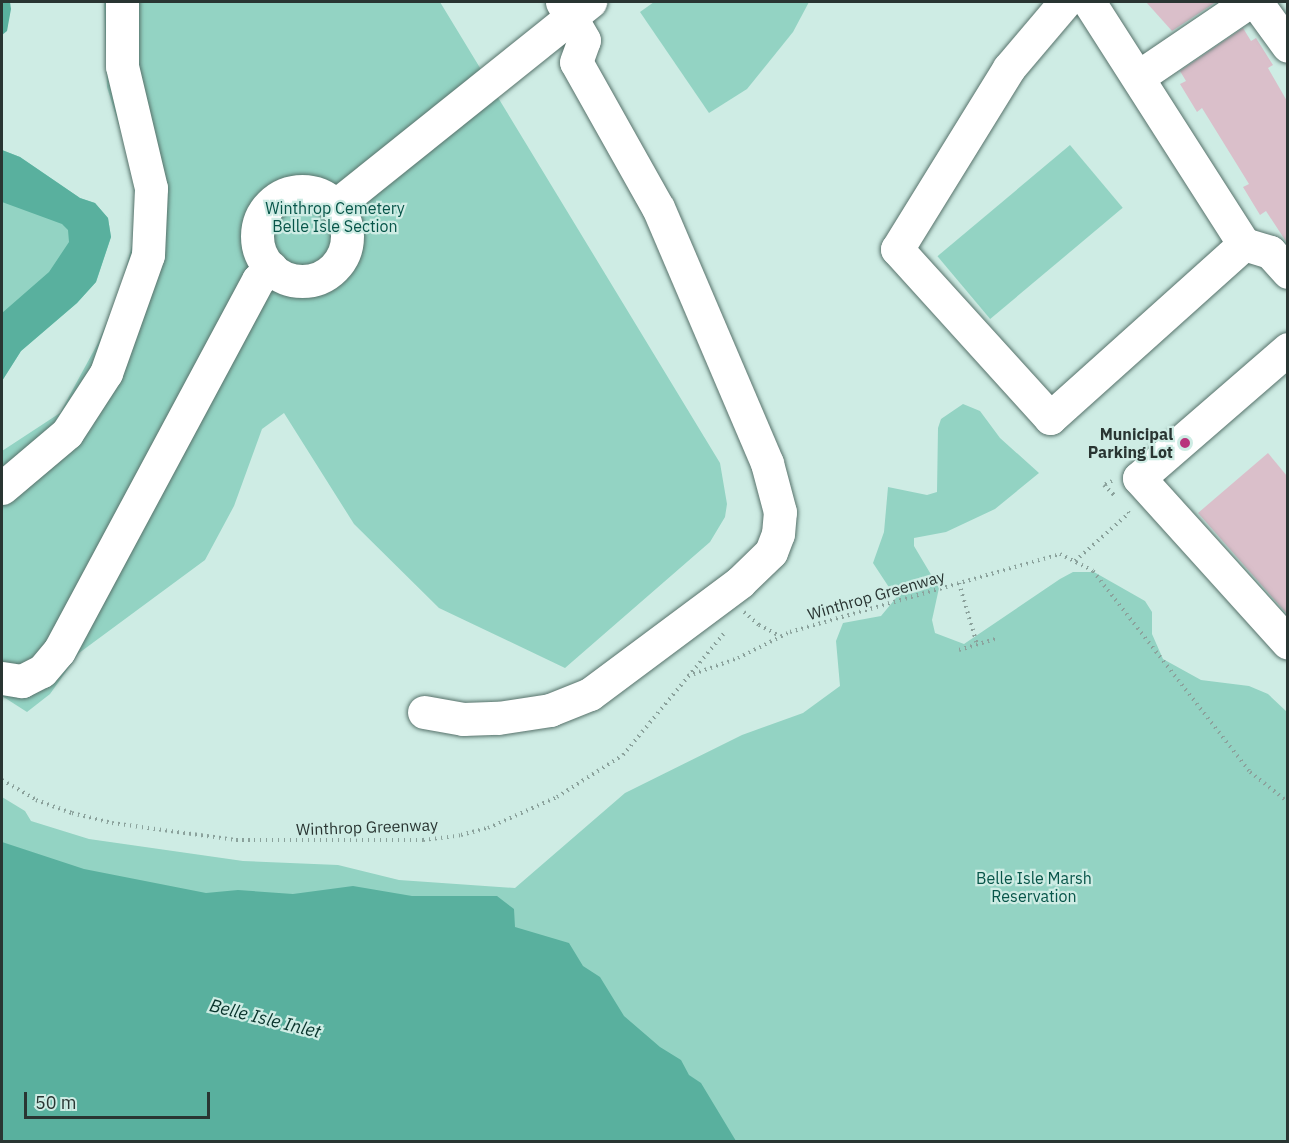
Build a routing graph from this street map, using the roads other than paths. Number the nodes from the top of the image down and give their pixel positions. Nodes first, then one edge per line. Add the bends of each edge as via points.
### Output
1 (122, 2) edge
2 (1065, 2) edge
3 (1089, 2) edge
4 (574, 7) edge
5 (1279, 10) edge
6 (1287, 46) edge
7 (1138, 77) junction
8 (335, 206) junction
9 (1272, 252) edge
10 (271, 268) junction
11 (1287, 349) edge
12 (2, 488) edge
13 (1287, 643) edge
14 (2, 678) edge
15 (424, 712) dead end

1 - 12 lane via 122,66 151,188 148,255 106,373 67,433
2 - 9 lane via 1009,68 897,249 1050,418
3 - 7 lane
4 - 8 lane
4 - 15 lane via 584,40 576,62 662,218 773,481 780,512 775,544 741,596 570,704 498,718 463,719
5 - 6 lane
5 - 7 lane via 1247,3
7 - 9 lane
8 - 10 lane via 346,231 346,244 333,268 308,280 295,280
8 - 10 lane via 311,192 296,191 271,203 258,228 262,256
10 - 14 lane via 258,279 59,651 42,671 22,681
11 - 13 lane via 1139,478

